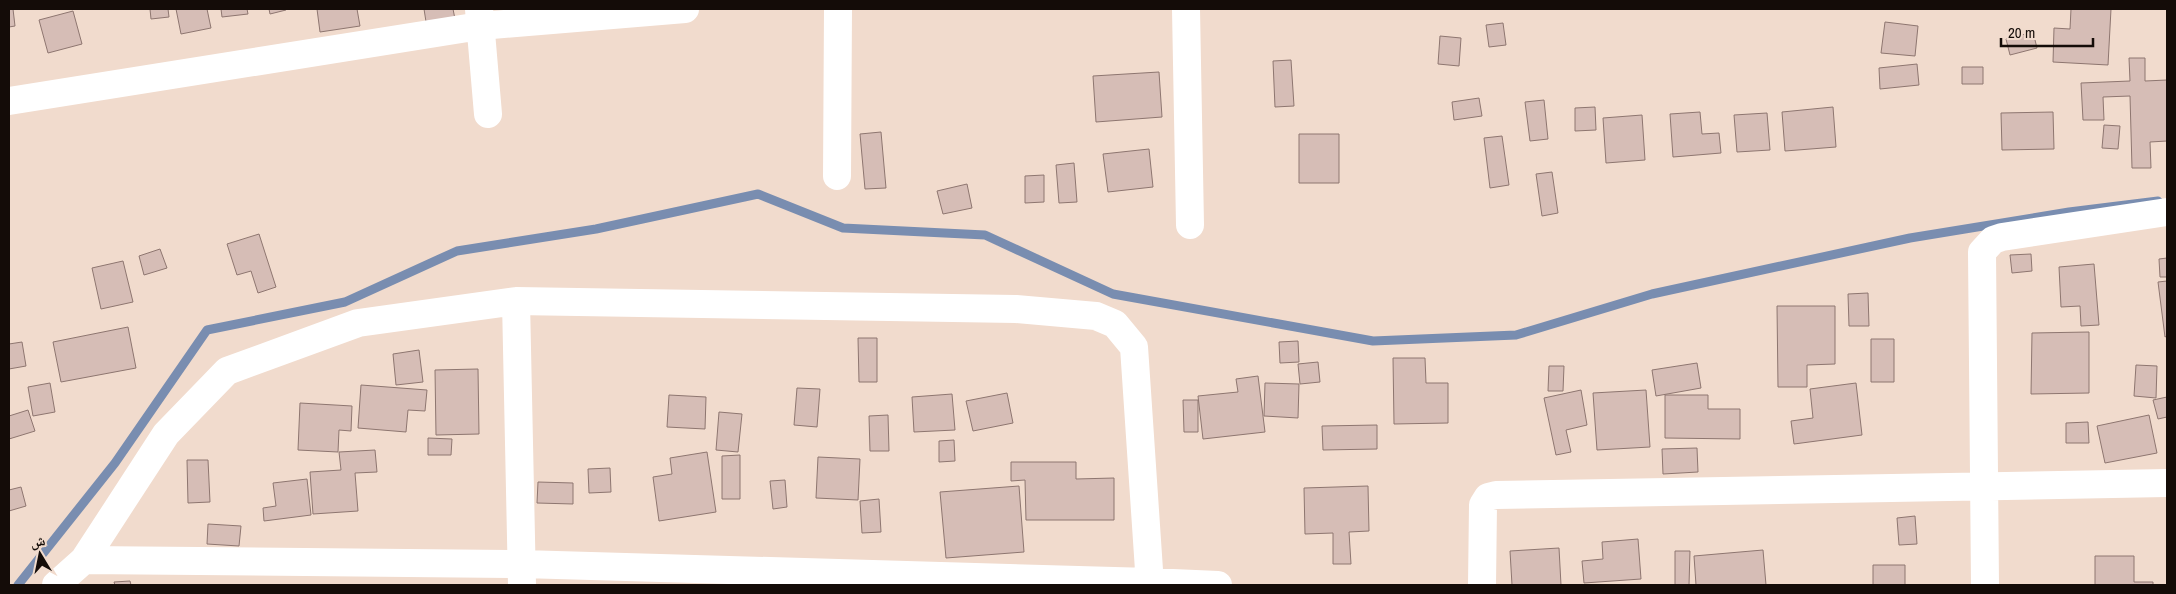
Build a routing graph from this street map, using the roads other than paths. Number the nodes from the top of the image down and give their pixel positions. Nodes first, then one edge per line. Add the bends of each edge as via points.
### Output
1 (685, 9) edge
2 (838, 9) edge
3 (1186, 9) edge
4 (479, 17) edge
5 (9, 101) edge
6 (488, 114) dead end
7 (837, 176) dead end
8 (2167, 212) edge
9 (1190, 225) dead end
10 (516, 300) junction
11 (2167, 483) edge
12 (1985, 487) junction
13 (84, 560) junction
14 (522, 575) edge
15 (1150, 583) edge
16 (56, 585) edge
17 (1218, 585) edge
18 (1482, 585) edge
19 (1985, 585) edge

1 - 4 street
2 - 7 street
3 - 9 street
4 - 5 street
4 - 6 street
8 - 12 street via 2002,236 1982,252
10 - 13 street via 358,323 227,371 166,434
10 - 14 street
10 - 15 street via 1016,309 1103,318 1115,324 1134,347
11 - 12 street
12 - 18 street via 1496,495 1488,497 1483,505
12 - 19 street
13 - 14 street
13 - 16 street
14 - 15 street
15 - 17 street

